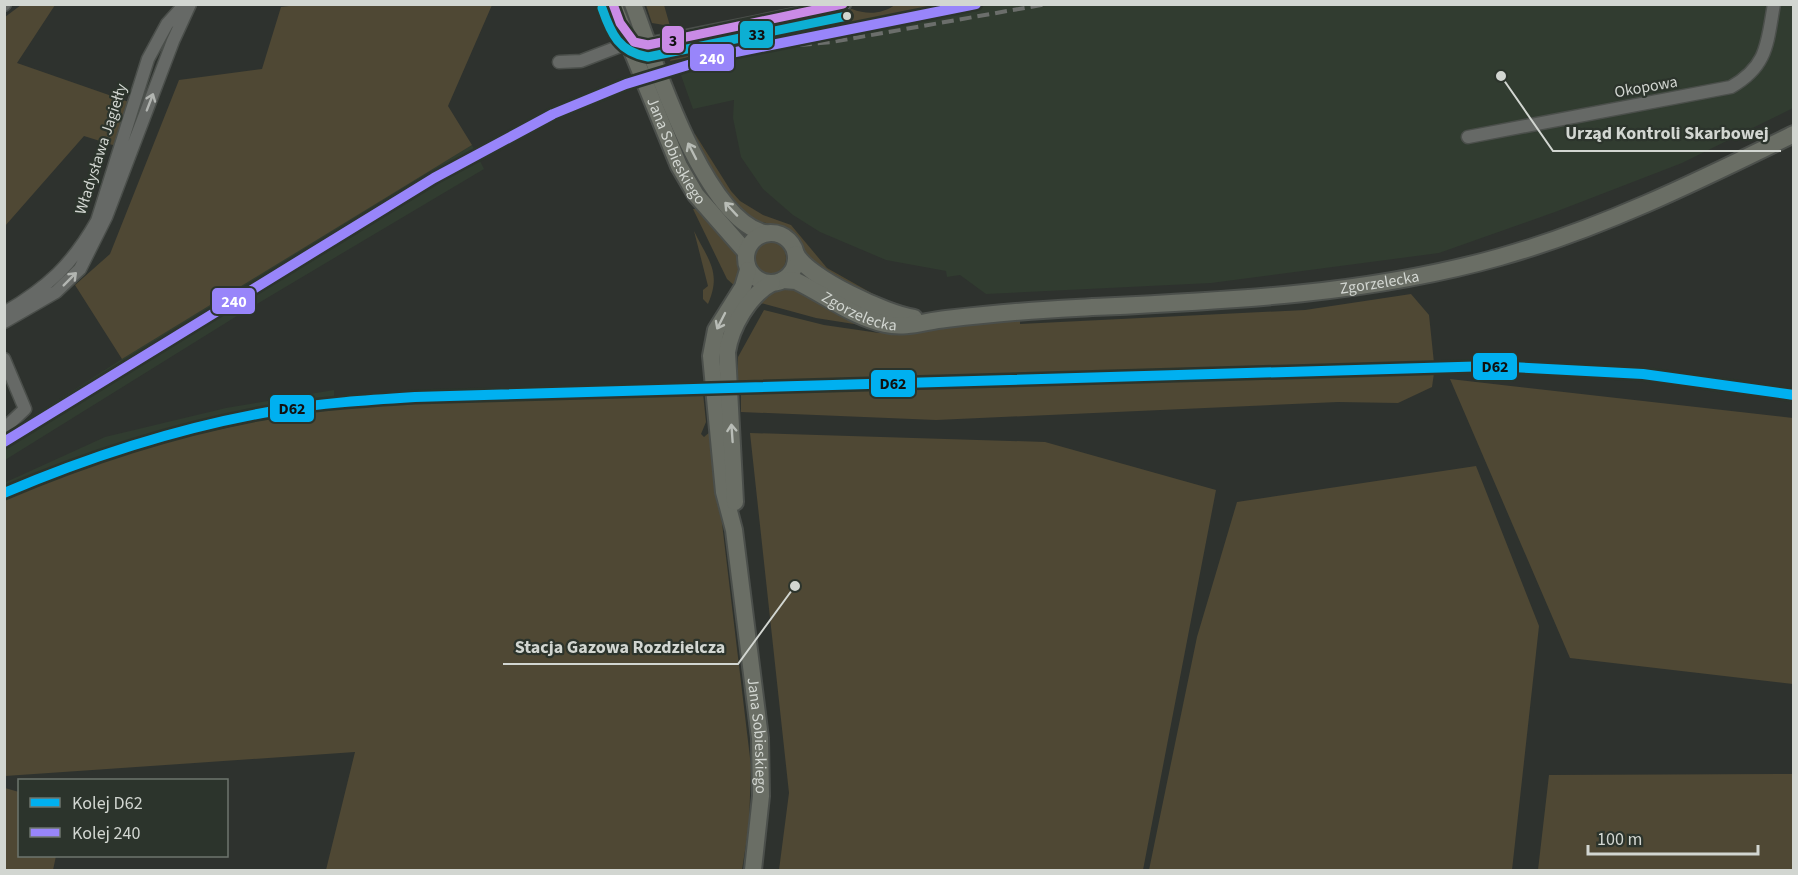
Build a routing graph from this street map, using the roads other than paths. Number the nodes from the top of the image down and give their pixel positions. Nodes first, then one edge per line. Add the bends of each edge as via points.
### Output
1 (185, 4) edge
2 (190, 4) edge
3 (614, 4) edge
4 (633, 4) edge
5 (845, 4) edge
6 (1774, 4) edge
7 (620, 22) junction
8 (628, 43) junction
9 (648, 45) junction
10 (559, 62) dead end
11 (644, 84) junction
12 (1794, 134) edge
13 (1468, 136) dead end
14 (765, 233) junction
15 (746, 252) junction
16 (796, 254) junction
17 (748, 270) junction
18 (778, 282) junction
19 (4, 313) edge
20 (939, 320) junction
21 (4, 322) edge
22 (4, 359) edge
23 (6, 427) edge
24 (734, 530) junction
25 (753, 870) edge

1 - 19 street, Władysława Jagiełły via 167,24 148,59 97,221 87,239 54,280
21 -> 2 street via 56,292 80,269 106,217
3 - 7 main road, Jana Sobieskiego
4 - 9 main road, Jana Sobieskiego
5 - 9 street
6 - 13 street, Okopowa via 1765,55 1749,77 1731,87
7 - 8 main road, Jana Sobieskiego
7 - 9 street via 634,42
8 - 10 street via 581,61
8 - 11 main road, Jana Sobieskiego
9 - 11 street via 641,61
14 -> 9 main road, Jana Sobieskiego via 742,220 705,175 680,126
11 - 15 main road, Jana Sobieskiego via 666,141 696,195
12 - 20 main road, Zgorzelecka via 1618,216 1529,248 1441,272 1296,296 1019,311
14 - 15 main road
14 - 16 main road via 784,237
15 - 17 main road
16 - 18 main road via 795,266
16 - 20 main road, Zgorzelecka via 805,267 884,310
17 - 18 main road via 758,280
17 -> 24 main road, Jana Sobieskiego via 743,286 720,321 711,356 724,492
18 - 20 main road, Zgorzelecka via 796,281 856,314 882,323 918,326
24 -> 18 main road, Jana Sobieskiego via 727,352 731,335 759,292
22 - 23 street via 25,409
24 - 25 main road, Jana Sobieskiego via 760,738 762,796

